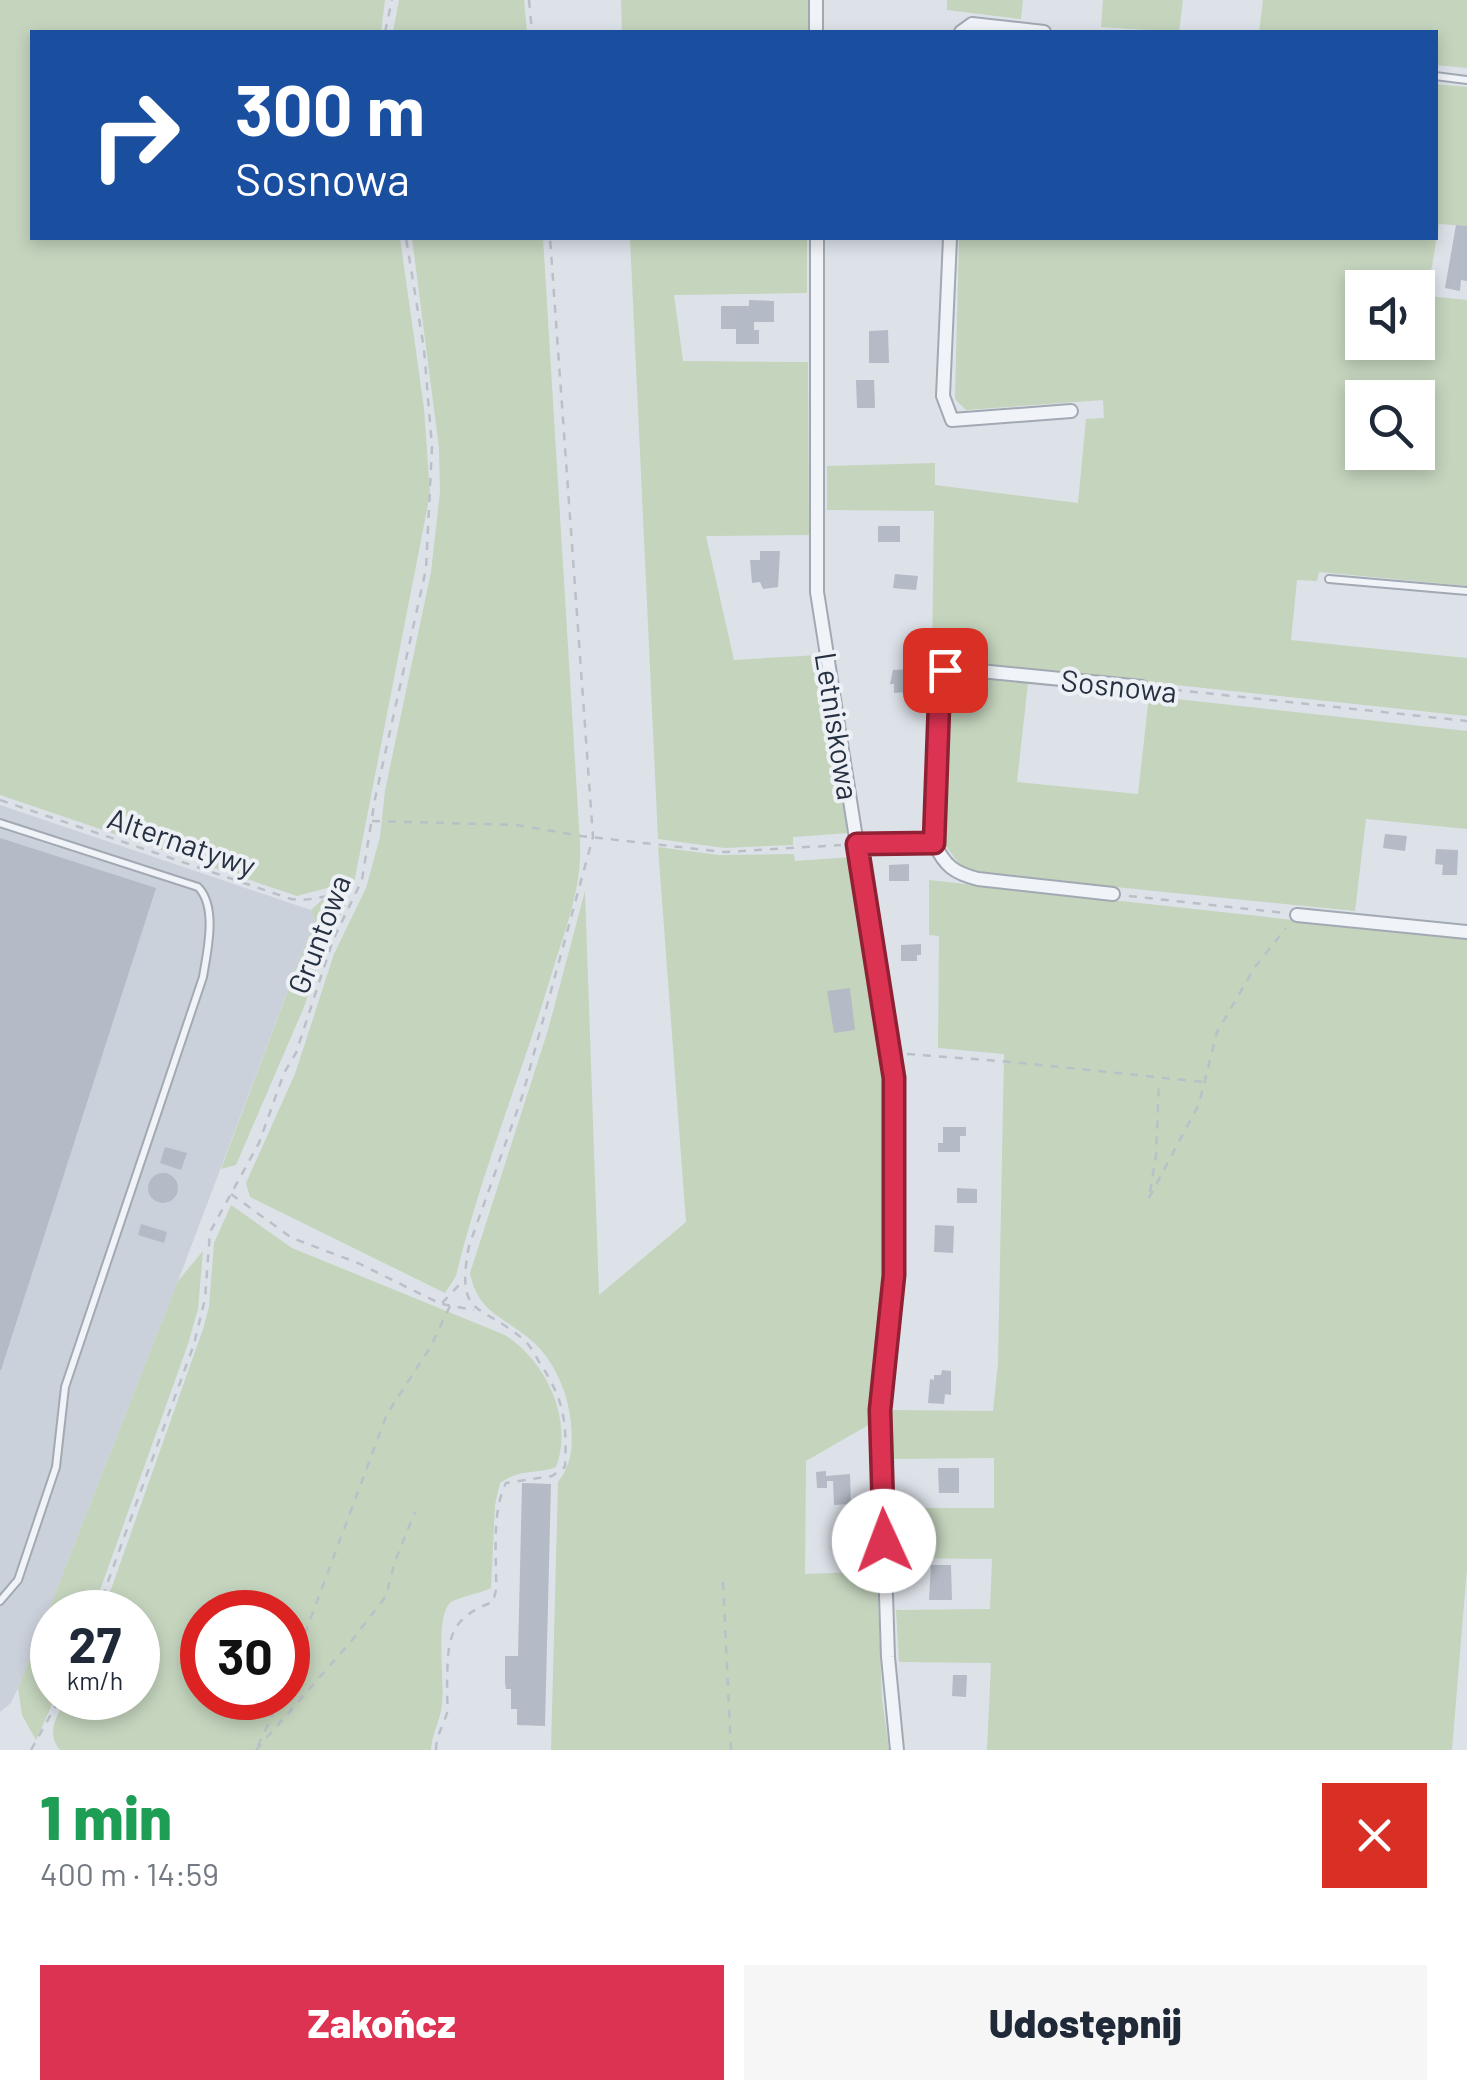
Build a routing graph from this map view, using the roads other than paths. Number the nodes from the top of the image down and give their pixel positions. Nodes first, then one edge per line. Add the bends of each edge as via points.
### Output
1 (816, 0) edge
2 (816, 30) edge
3 (964, 30) edge
4 (1026, 30) edge
5 (1438, 76) edge
6 (1467, 80) edge
7 (817, 240) edge
8 (950, 240) edge
9 (1071, 411) dead end
10 (1330, 579) dead end
11 (1467, 591) edge
12 (1142, 686) road end
13 (0, 824) edge
14 (934, 843) junction
15 (857, 844) junction
16 (1113, 894) road end
17 (1296, 915) road end
18 (1467, 932) edge
19 (0, 1601) edge
20 (897, 1750) edge

1 - 2 street
3 - 4 street via 972,24
5 - 6 lane
7 - 15 street, Letniskowa via 816,592
8 - 9 street via 943,396 952,420
10 - 11 lane
12 - 14 street, Sosnowa via 942,672
13 - 19 lane via 198,887 209,918 204,977 66,1387 56,1467 18,1580
14 - 15 street
14 - 16 street via 958,874
15 - 20 street, Letniskowa via 892,1054 894,1275 880,1410
17 - 18 street

